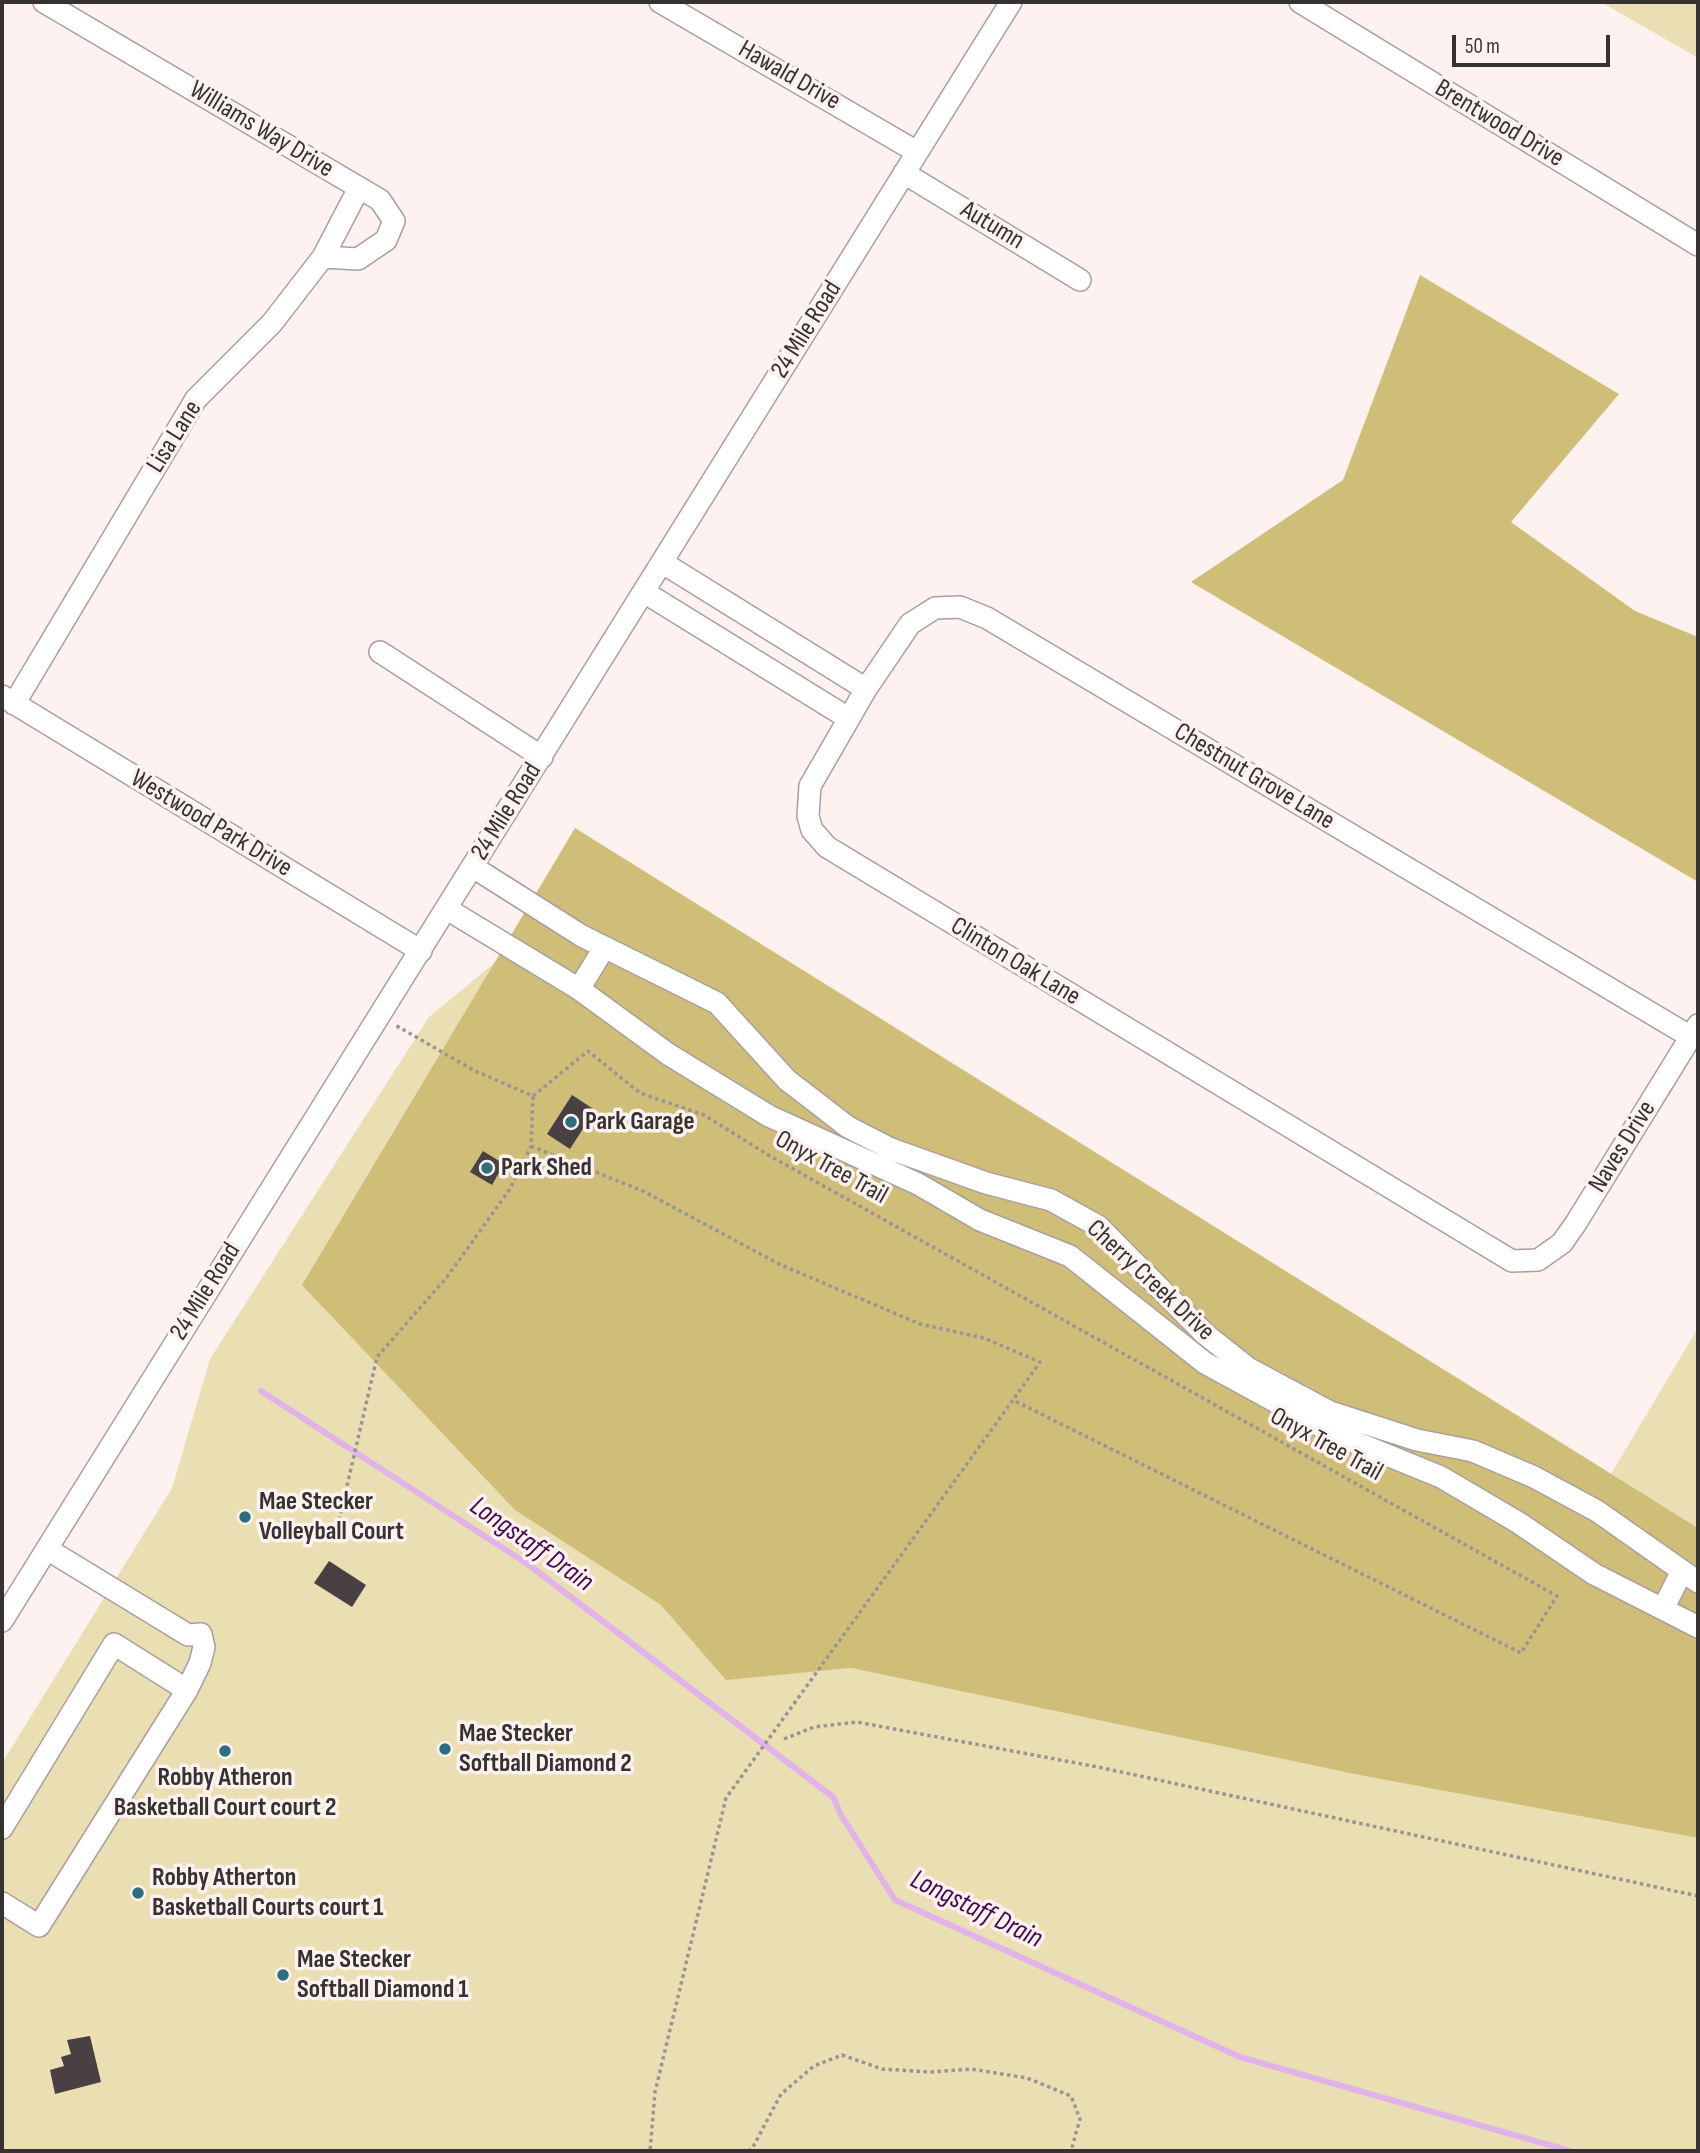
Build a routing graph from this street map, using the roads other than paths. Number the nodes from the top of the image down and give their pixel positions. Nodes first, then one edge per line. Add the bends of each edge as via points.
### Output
1 (44, 2) edge
2 (660, 2) edge
3 (1011, 2) edge
4 (1300, 2) edge
5 (917, 152) junction
6 (904, 173) junction
7 (359, 188) junction
8 (1698, 245) edge
9 (323, 257) junction
10 (1080, 279) dead end
11 (663, 562) junction
12 (644, 592) junction
13 (380, 652) dead end
14 (866, 689) junction
15 (8, 700) edge
16 (848, 718) junction
17 (542, 757) junction
18 (473, 867) junction
19 (447, 909) junction
20 (604, 948) junction
21 (421, 951) junction
22 (579, 989) junction
23 (1695, 1031) edge
24 (877, 1153) junction
25 (1538, 1260) joint
26 (1326, 1420) junction
27 (47, 1549) junction
28 (1690, 1576) edge
29 (1663, 1609) junction
30 (2, 1621) edge
31 (1698, 1627) edge
32 (187, 1690) junction
33 (2, 1828) edge
34 (2, 1903) edge

1 - 7 street, Williams Way Drive
2 - 5 street, Hawald Drive
3 - 5 street, 24 Mile Road
4 - 8 street, Brentwood Drive
5 - 6 street, 24 Mile Road
6 - 10 street, Autumn
6 - 11 street, 24 Mile Road
7 - 9 street, Lisa Lane
7 - 9 street, Williams Way Drive via 380,201 394,221 386,240 358,259
9 - 15 street, Lisa Lane via 272,323 196,399
11 - 12 street, 24 Mile Road
11 - 14 street
12 - 16 street
12 - 17 street, 24 Mile Road
13 - 17 street
14 - 16 street, Chestnut Grove Lane
14 - 23 street, Chestnut Grove Lane via 898,639 923,614 947,606 973,611
15 - 21 street, Westwood Park Drive
16 - 25 street, Clinton Oak Lane via 810,786 808,816 820,842 1501,1257 1519,1262
17 - 18 street, 24 Mile Road
18 - 19 street, 24 Mile Road
18 - 20 street, Cherry Creek Drive
19 - 21 street, 24 Mile Road
19 - 22 street, Cherry Creek Drive
20 - 22 street
20 - 24 street, Cherry Creek Drive via 717,1003 787,1080
21 - 27 street, 24 Mile Road
22 - 24 street, Cherry Creek Drive via 668,1054 769,1116
23 - 25 street, Naves Drive via 1576,1223 1562,1243
24 - 26 street, Cherry Creek Drive via 918,1184 980,1220 1070,1256 1205,1363
24 - 26 street, Cherry Creek Drive via 1051,1200 1098,1226 1205,1334
26 - 28 street, Cherry Creek Drive via 1473,1451 1534,1477 1597,1511
26 - 29 street, Cherry Creek Drive via 1441,1477 1594,1574
27 - 30 street, 24 Mile Road
27 - 32 street via 188,1635 201,1634 204,1647
28 - 29 street, Cherry Creek Drive
29 - 31 street, Cherry Creek Drive
32 - 33 street via 114,1644
32 - 34 street via 39,1926

